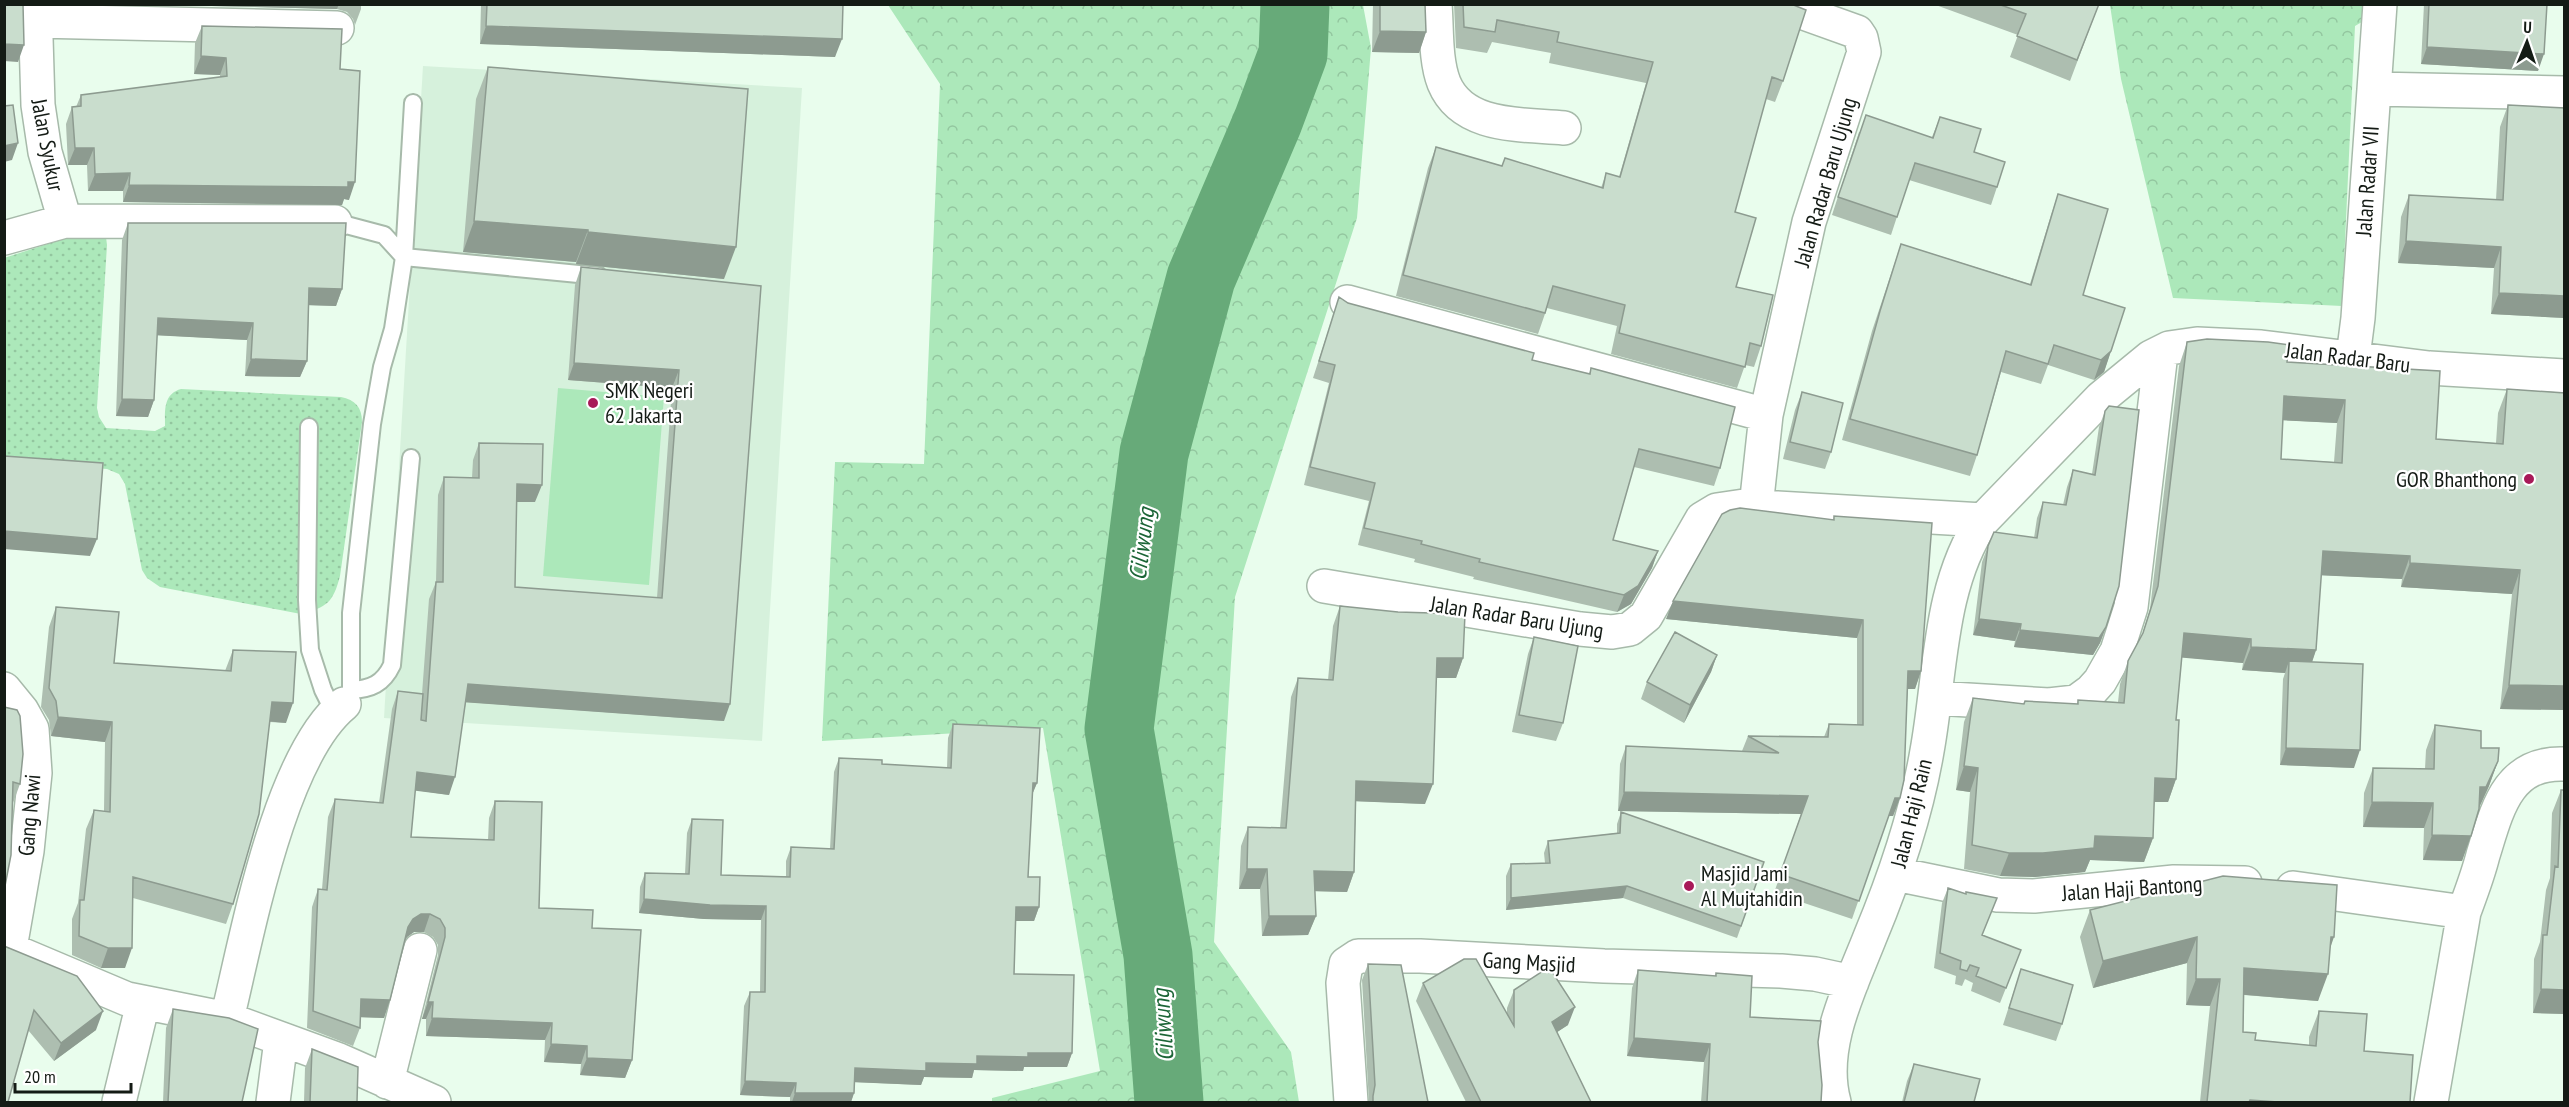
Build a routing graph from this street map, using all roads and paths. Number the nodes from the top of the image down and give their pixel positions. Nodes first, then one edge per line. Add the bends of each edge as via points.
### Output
1 (1435, 4) edge
2 (1779, 4) edge
3 (2380, 4) edge
4 (36, 13) edge
5 (337, 28) edge
6 (2374, 89) junction
7 (2565, 93) edge
8 (413, 103) dead end
9 (1564, 128) dead end
10 (65, 221) junction
11 (335, 222) joint
12 (4, 238) edge
13 (404, 257) junction
14 (614, 278) edge
15 (1347, 302) edge
16 (2161, 353) junction
17 (2353, 357) junction
18 (2565, 376) edge
19 (1766, 414) junction
20 (309, 427) dead end
21 (411, 458) dead end
22 (1756, 507) junction
23 (1983, 520) junction
24 (1324, 586) dead end
25 (4, 689) edge
26 (1935, 698) junction
27 (343, 702) junction
28 (2565, 764) edge
29 (1896, 874) junction
30 (2464, 912) junction
31 (7, 948) edge
32 (420, 950) dead end
33 (1852, 982) junction
34 (143, 1003) junction
35 (227, 1020) junction
36 (287, 1042) junction
37 (387, 1082) junction
38 (119, 1102) edge
39 (273, 1102) edge
40 (284, 1102) edge
41 (434, 1102) edge
42 (1351, 1102) edge
43 (1834, 1102) edge
44 (2431, 1102) edge

1 - 9 street via 1440,66 1445,84 1461,108 1507,123
2 - 19 street, Jalan Radar Baru Ujung via 1857,32 1863,52 1809,222
3 - 6 street, Jalan Radar VII
4 - 5 street
4 - 10 street, Jalan Syukur via 38,105 45,152
6 - 7 street
6 - 17 street, Jalan Radar VII
8 - 13 lane
10 - 11 street
10 - 12 street, Jalan Syukur
11 - 13 lane via 384,236
13 - 14 lane
13 - 27 lane via 372,424
15 - 19 street
16 - 17 street, Jalan Radar Baru via 2197,344
16 - 23 street, Jalan Radar Baru via 2101,398
16 - 26 street via 2131,607 2117,651 2100,681 2076,702 2058,704
17 - 18 street, Jalan Radar Baru via 2472,372
19 - 22 street, Jalan Radar Baru Ujung
20 - 27 lane via 310,650 323,690
21 - 27 lane via 392,665 386,679
22 - 23 street, Jalan Radar Baru Ujung
22 - 24 street, Jalan Radar Baru Ujung via 1728,507 1702,519 1646,616 1630,628 1612,632
23 - 26 street, Jalan Haji Rain via 1968,542 1956,577
25 - 31 street, Gang Nawi via 32,729 35,773 27,851
26 - 29 street, Jalan Haji Rain via 1918,798
27 - 35 street via 309,745 294,780 266,866
28 - 30 street via 2535,768 2508,790 2493,822
29 - 30 street, Jalan Haji Bantong via 1998,895 2034,896 2174,882 2271,884
29 - 33 street, Jalan Haji Rain
30 - 44 street
31 - 34 street
32 - 37 street
33 - 42 street, Gang Masjid via 1781,970 1358,956 1346,964 1343,983
33 - 43 street, Jalan Haji Rain via 1831,1048
34 - 35 street
34 - 38 street
35 - 36 street
36 - 37 street
36 - 39 street
36 - 40 street
37 - 41 street

